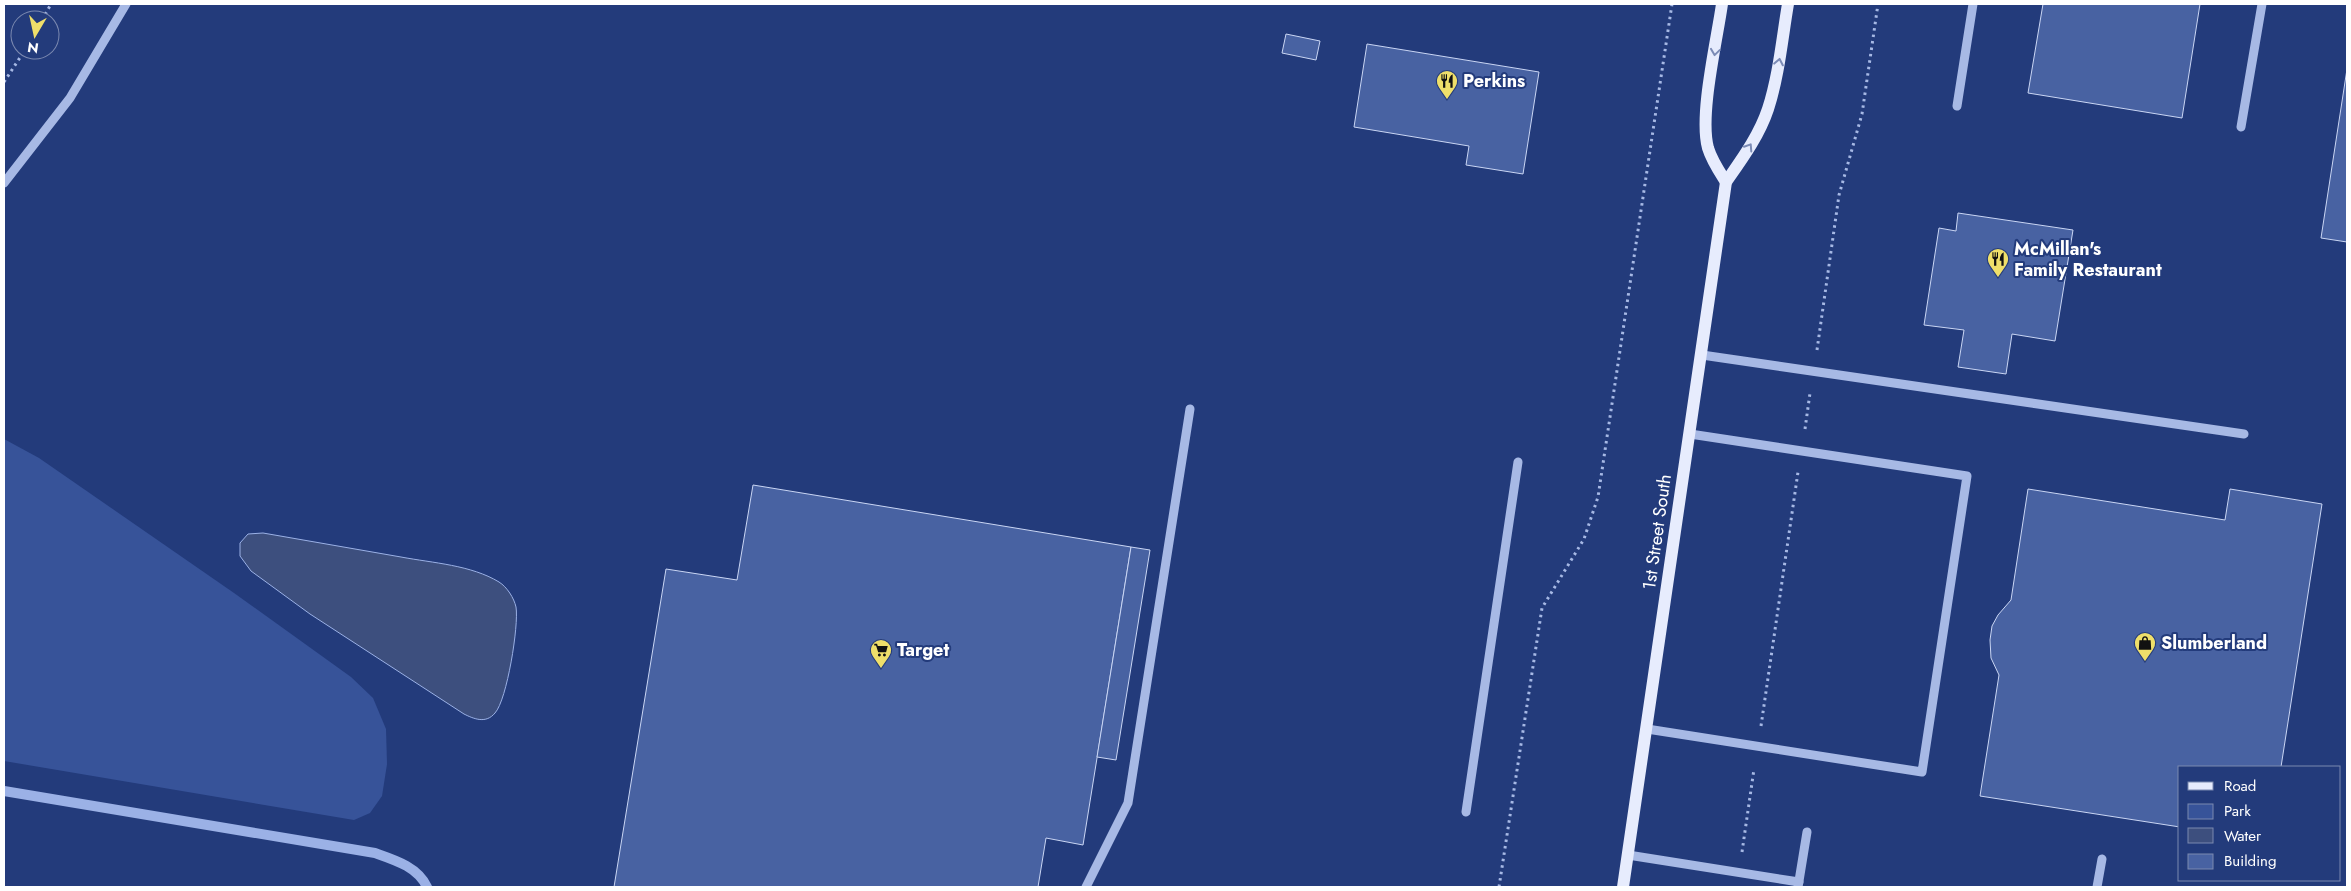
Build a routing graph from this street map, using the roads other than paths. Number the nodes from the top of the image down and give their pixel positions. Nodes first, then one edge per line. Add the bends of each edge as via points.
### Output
1 (126, 4) edge
2 (1722, 4) edge
3 (1788, 4) edge
4 (1973, 4) edge
5 (2262, 4) edge
6 (1957, 106) dead end
7 (2242, 127) dead end
8 (1726, 182) junction
9 (4, 183) edge
10 (1702, 355) junction
11 (1190, 409) dead end
12 (1690, 434) junction
13 (2244, 434) dead end
14 (1518, 462) dead end
15 (1647, 729) junction
16 (1466, 812) dead end
17 (1807, 832) dead end
18 (1628, 855) junction
19 (2102, 858) dead end
20 (1798, 884) edge
21 (1086, 887) edge
22 (1623, 887) edge
23 (2097, 887) edge

1 - 9 street via 70,98
2 -> 8 main road via 1706,129 1708,149
8 -> 3 main road, 1st Street South via 1756,136 1768,109
4 - 6 street
5 - 7 street
8 - 10 main road, 1st Street South
10 - 12 main road, 1st Street South
10 - 13 street
11 - 21 street via 1128,803
12 - 15 main road, 1st Street South
12 - 15 street via 1967,476 1922,772
14 - 16 street
15 - 18 main road, 1st Street South
17 - 20 street
18 - 20 street
18 - 22 main road, 1st Street South
19 - 23 street

